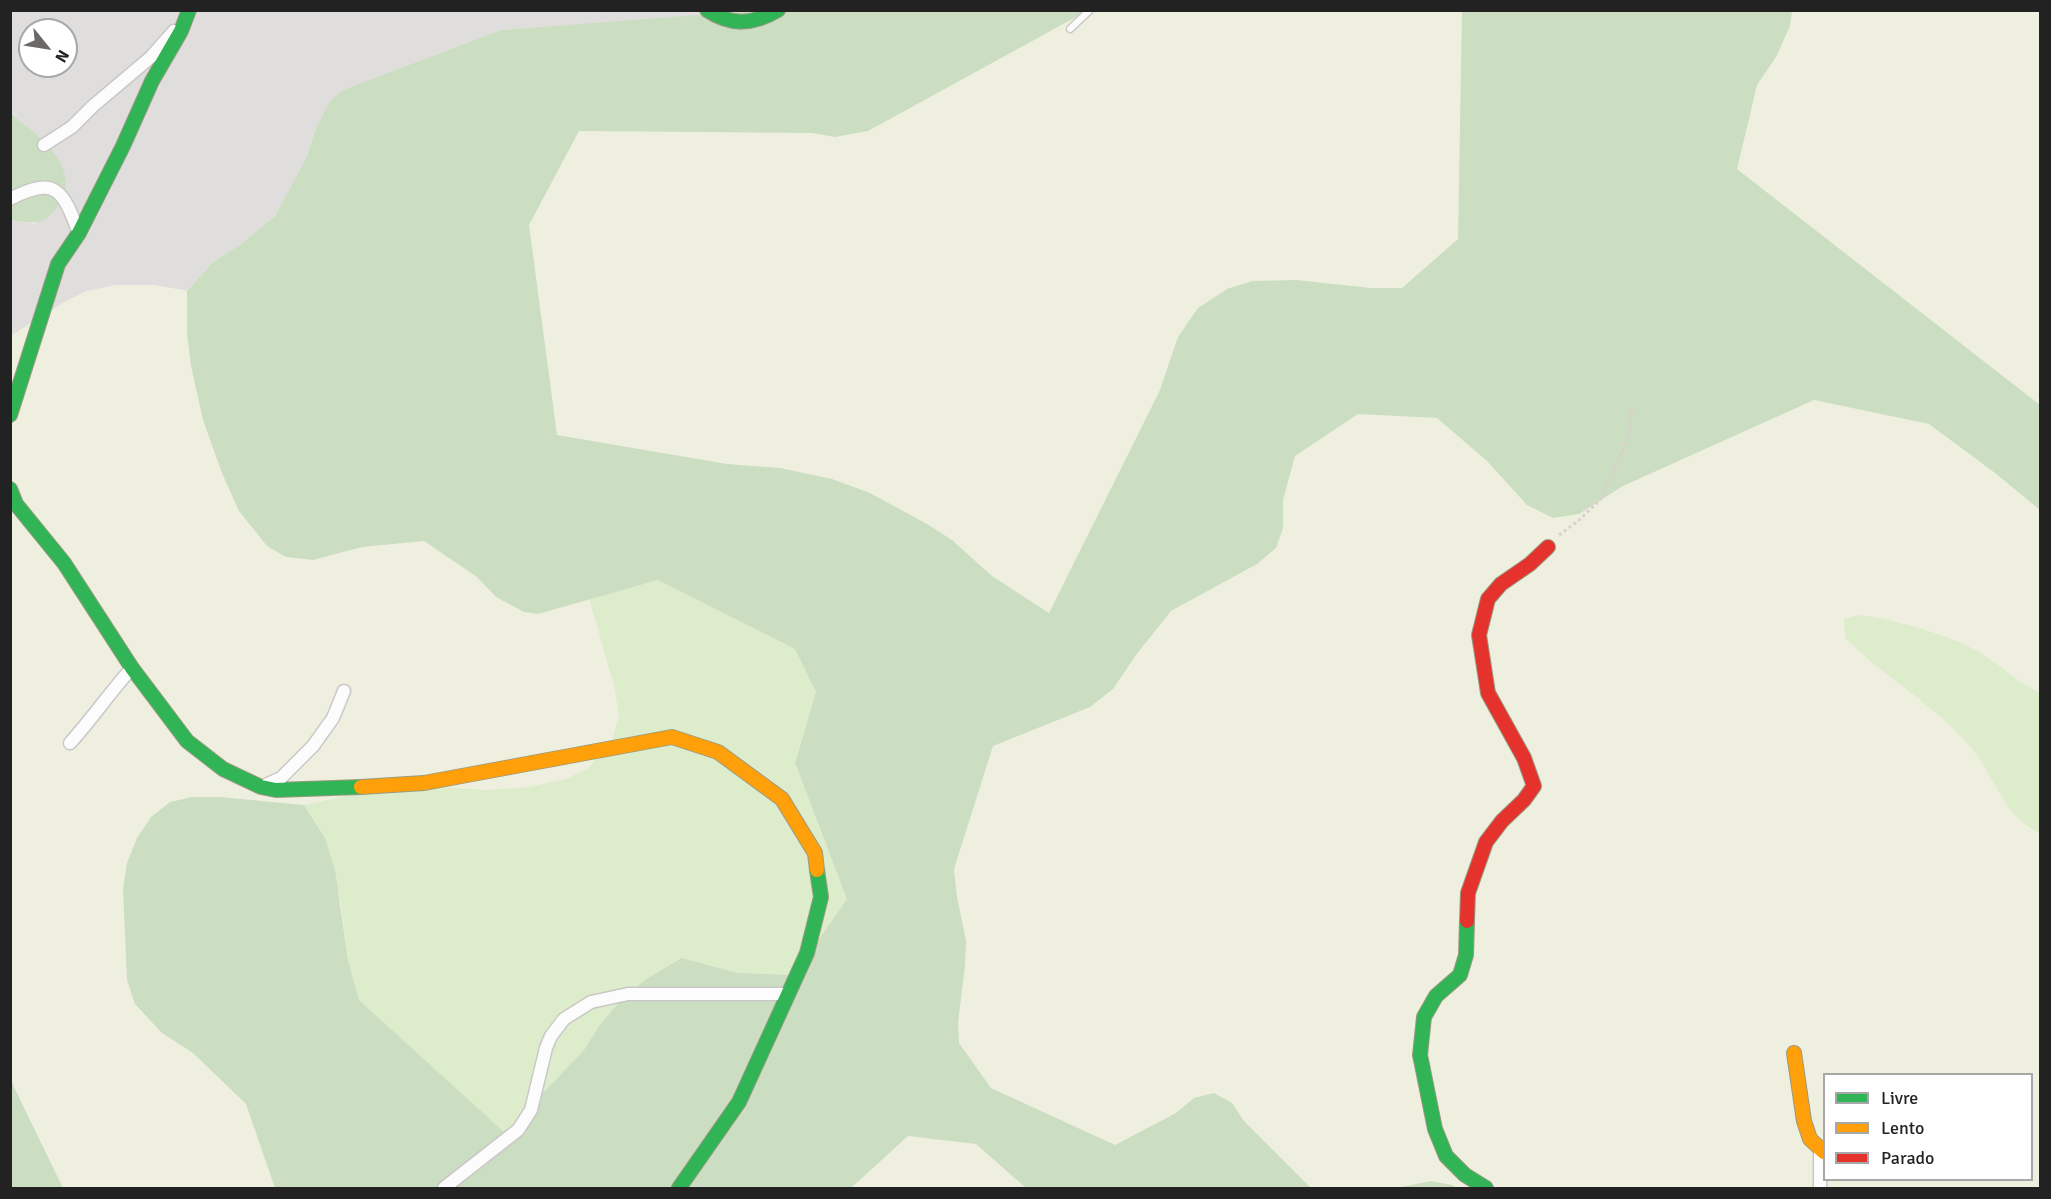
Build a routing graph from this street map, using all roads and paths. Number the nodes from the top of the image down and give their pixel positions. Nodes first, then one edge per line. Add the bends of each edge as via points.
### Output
1 (707, 10) edge
2 (778, 10) edge
3 (1090, 10) edge
4 (188, 14) edge
5 (1070, 29) dead end
6 (44, 146) dead end
7 (10, 199) edge
8 (78, 233) junction
9 (1632, 404) dead end
10 (10, 415) edge
11 (10, 489) edge
12 (13, 506) edge
13 (1548, 547) joint
14 (132, 668) junction
15 (344, 691) dead end
16 (70, 744) dead end
17 (261, 787) junction
18 (787, 994) junction
19 (1794, 1053) dead end
20 (1822, 1150) edge
21 (444, 1188) edge
22 (679, 1188) edge
23 (1486, 1188) edge
24 (1820, 1188) edge

1 - 2 street via 720,20 748,24
3 - 5 lane
4 - 6 street via 151,57 72,127
4 - 8 street
7 - 8 street via 27,190 54,190 66,201
8 - 10 street via 58,264
9 - 13 path via 1624,448 1600,500
11 - 12 street
12 - 14 street via 64,563
13 - 23 street via 1488,599 1479,635 1488,693 1524,758 1534,786 1486,842 1468,893 1466,955 1460,975 1436,996 1424,1017 1420,1055 1435,1129 1446,1156
14 - 16 street
14 - 17 street via 186,741 223,769
15 - 17 street via 333,718 313,747 281,778
17 - 18 street via 348,789 424,783 672,737 718,752 782,799 815,853 821,897 807,953
18 - 21 street via 628,994 591,1002 564,1019 551,1036 531,1110 518,1130
18 - 22 street via 739,1102
19 - 20 street via 1804,1121 1810,1139
20 - 24 street

